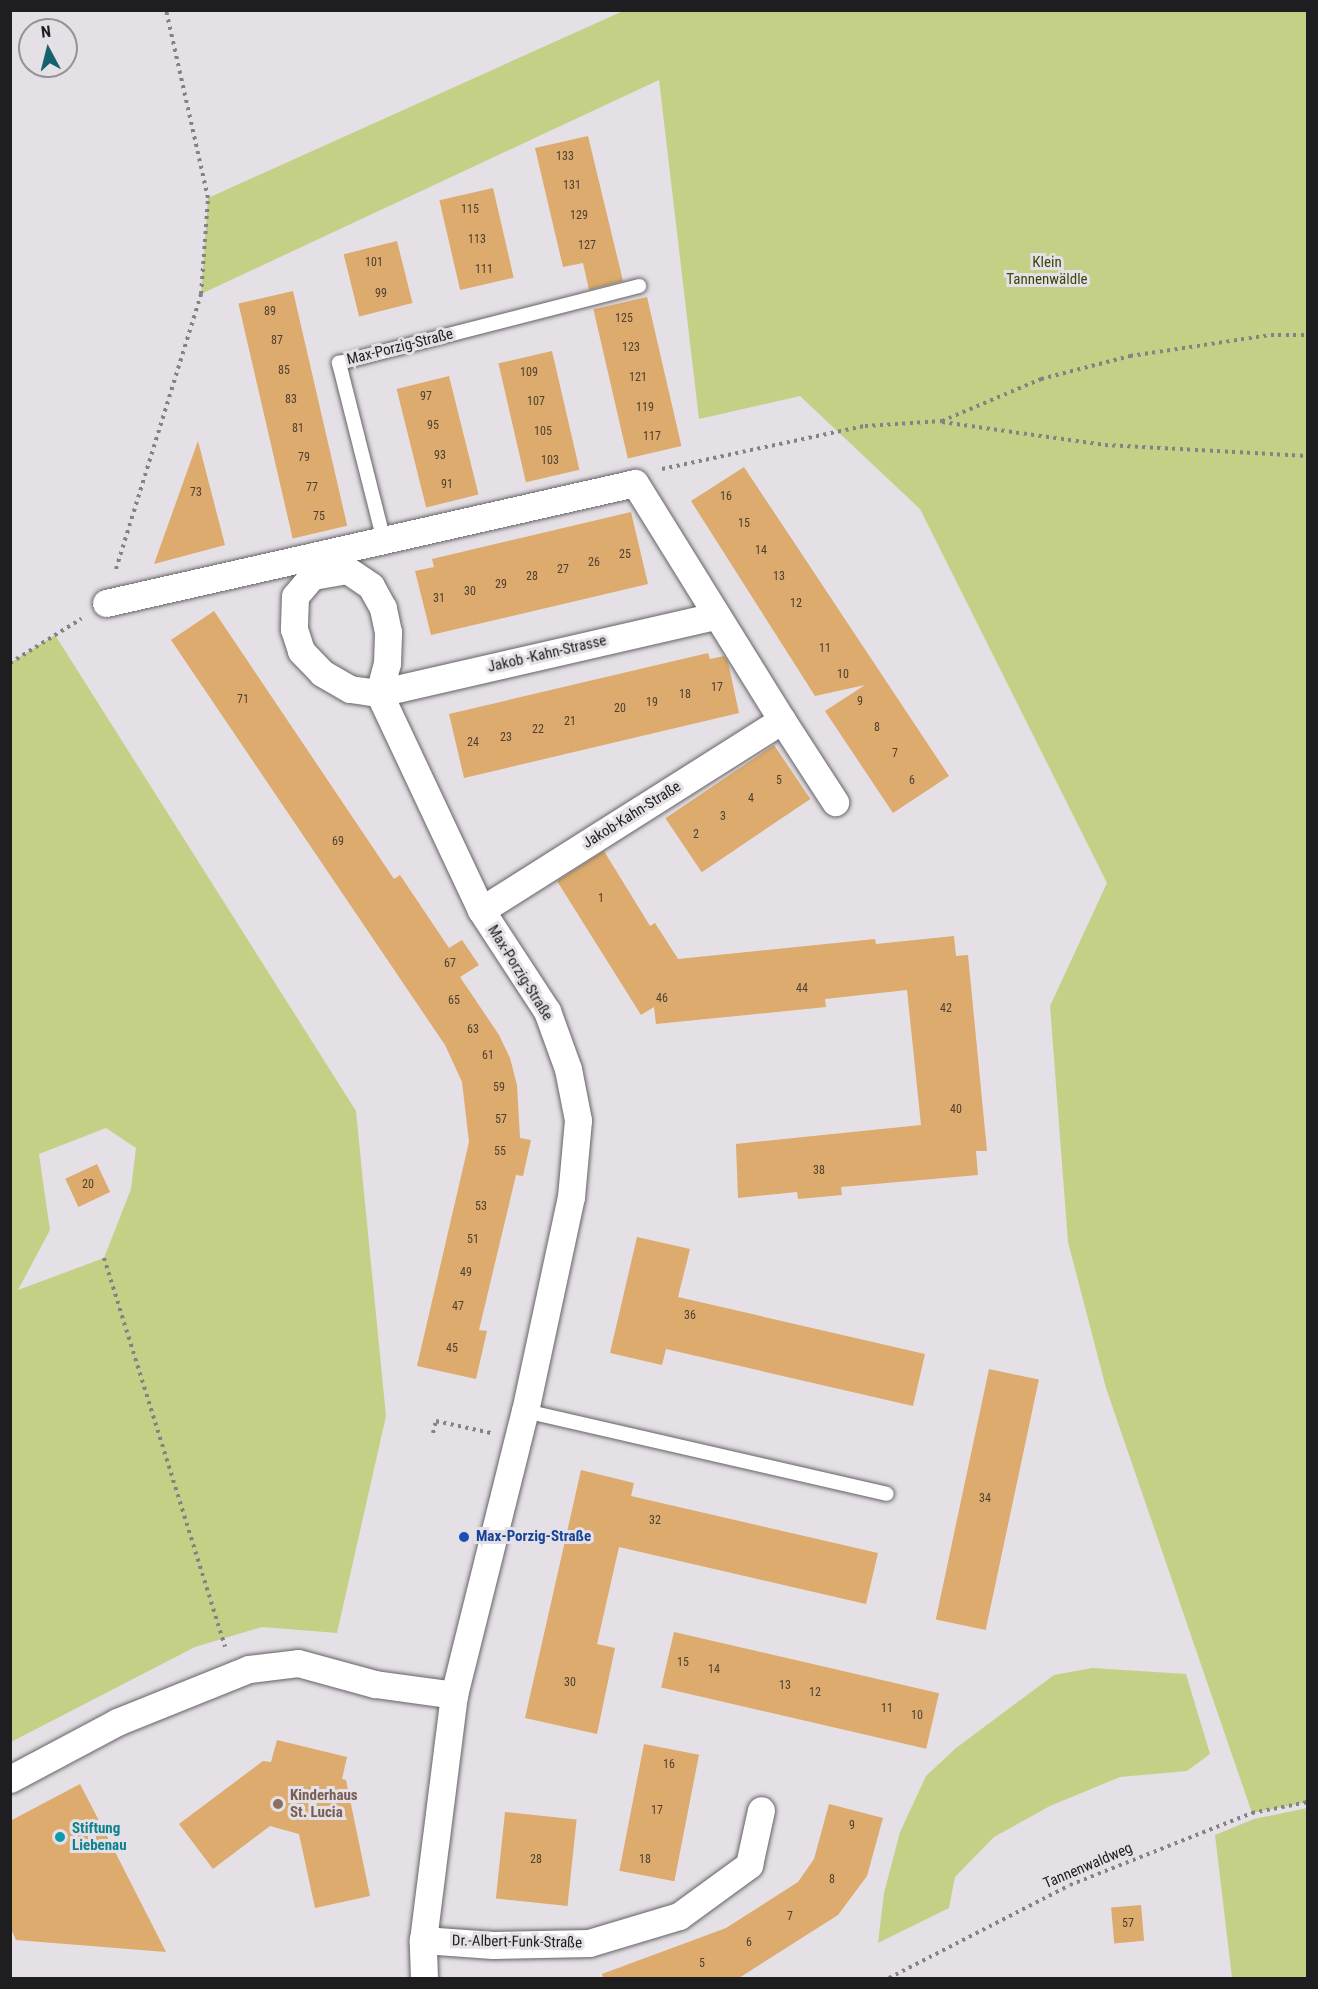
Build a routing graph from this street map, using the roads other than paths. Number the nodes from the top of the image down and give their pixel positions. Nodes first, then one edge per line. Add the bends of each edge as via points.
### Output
1 (639, 286) dead end
2 (384, 541) junction
3 (348, 560) junction
4 (106, 603) road end
5 (715, 616) junction
6 (378, 693) junction
7 (782, 720) junction
8 (835, 802) dead end
9 (481, 910) junction
10 (525, 1411) junction
11 (887, 1494) dead end
12 (453, 1695) junction
13 (10, 1779) edge
14 (761, 1810) dead end
15 (423, 1940) junction
16 (424, 1978) edge

1 - 2 lane, Max-Porzig-Straße via 339,363
2 - 3 street
2 - 5 street via 635,483
3 - 4 street
3 - 6 street via 371,586 383,608 387,663
3 - 6 street via 312,576 295,596 294,629 302,651 322,674 350,689
5 - 6 street, Jakob -Kahn-Strasse
5 - 7 street
6 - 9 street, Max-Porzig-Straße
7 - 8 street
7 - 9 street, Jakob-Kahn-Straße
9 - 10 street, Max-Porzig-Straße via 548,1011 568,1069 578,1120 571,1197
10 - 11 lane
10 - 12 street, Max-Porzig-Straße
12 - 13 street via 375,1684 298,1663 233,1674 117,1722
12 - 15 street, Max-Porzig-Straße
14 - 15 street, Dr.-Albert-Funk-Straße via 749,1865 679,1916 589,1943 493,1945
15 - 16 street, Max-Porzig-Straße

